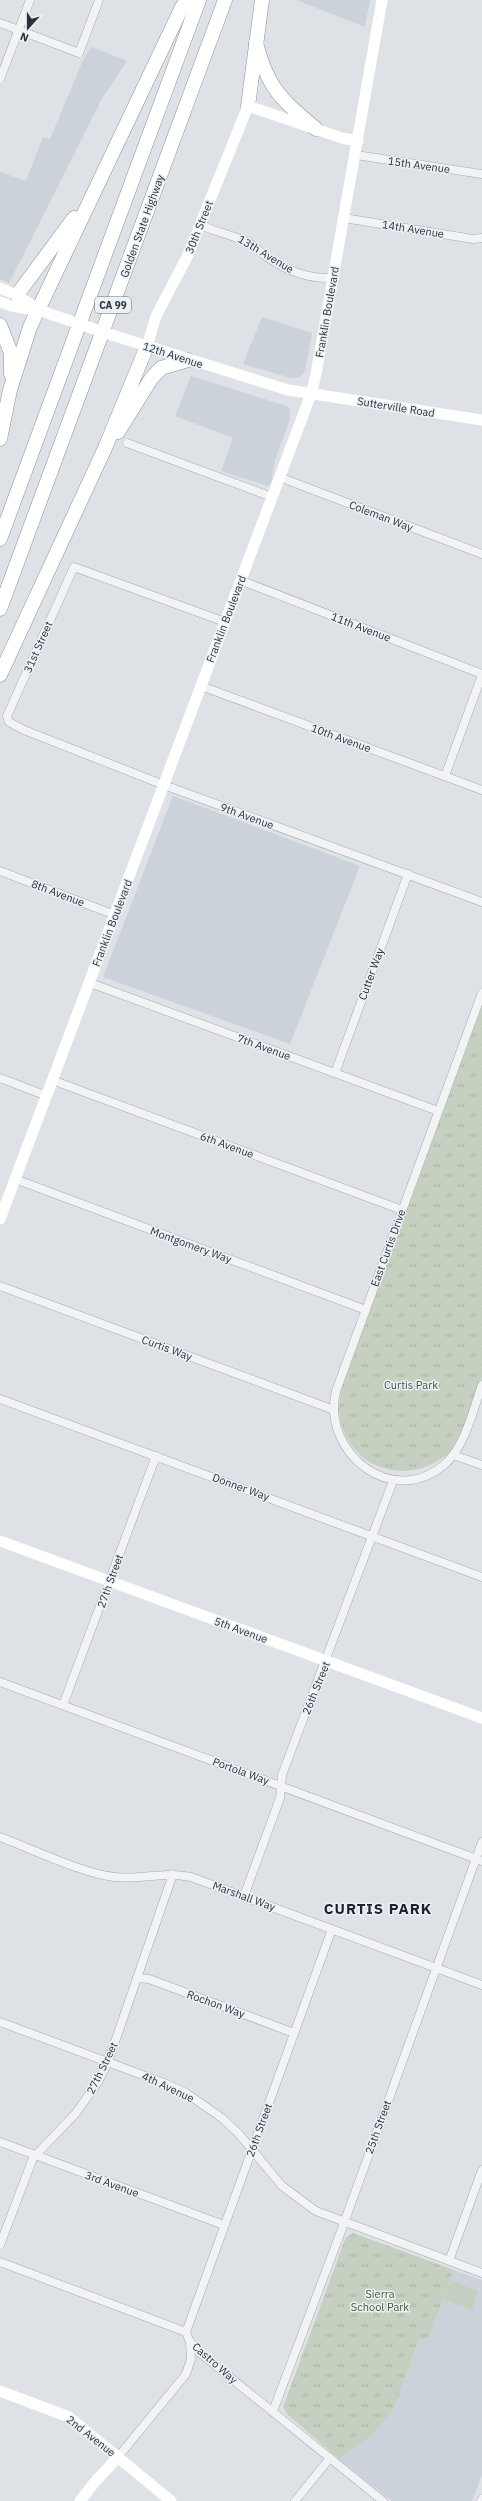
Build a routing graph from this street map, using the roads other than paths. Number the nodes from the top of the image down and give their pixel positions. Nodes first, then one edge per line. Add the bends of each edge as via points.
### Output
1 (30, 0) edge
2 (100, 0) edge
3 (188, 0) edge
4 (199, 0) edge
5 (225, 0) edge
6 (262, 0) edge
7 (382, 0) edge
8 (0, 23) edge
9 (19, 30) junction
10 (256, 44) junction
11 (0, 79) edge
12 (248, 106) junction
13 (316, 129) junction
14 (358, 141) junction
15 (356, 155) junction
16 (482, 174) edge
17 (95, 188) junction
18 (344, 218) junction
19 (200, 225) junction
20 (482, 238) edge
21 (333, 278) junction
22 (0, 288) edge
23 (17, 295) junction
24 (0, 302) edge
25 (43, 312) junction
26 (0, 325) edge
27 (147, 346) junction
28 (188, 360) junction
29 (10, 390) junction
30 (311, 394) junction
31 (482, 420) edge
32 (0, 439) edge
33 (127, 443) dead end
34 (105, 448) junction
35 (279, 477) junction
36 (272, 497) junction
37 (0, 540) edge
38 (482, 554) edge
39 (240, 580) junction
40 (0, 609) edge
41 (224, 622) junction
42 (482, 674) edge
43 (0, 675) edge
44 (201, 686) junction
45 (14, 726) joint
46 (445, 776) junction
47 (164, 785) junction
48 (482, 790) edge
49 (0, 871) edge
50 (408, 874) junction
51 (482, 902) edge
52 (115, 915) junction
53 (90, 983) junction
54 (482, 993) edge
55 (335, 1073) junction
56 (0, 1078) edge
57 (52, 1080) junction
58 (47, 1096) junction
59 (438, 1111) junction
60 (15, 1179) junction
61 (402, 1210) junction
62 (0, 1219) edge
63 (0, 1286) edge
64 (366, 1310) junction
65 (482, 1385) edge
66 (0, 1399) edge
67 (334, 1410) junction
68 (453, 1455) junction
69 (156, 1456) junction
70 (482, 1465) edge
71 (393, 1481) junction
72 (372, 1536) junction
73 (0, 1541) edge
74 (482, 1577) edge
75 (111, 1582) junction
76 (327, 1661) junction
77 (0, 1682) edge
78 (63, 1705) junction
79 (482, 1718) edge
80 (281, 1786) junction
81 (0, 1837) edge
82 (482, 1842) edge
83 (479, 1859) edge
84 (174, 1874) junction
85 (244, 1896) junction
86 (332, 1929) junction
87 (435, 1968) junction
88 (137, 1978) junction
89 (482, 1985) edge
90 (0, 2022) edge
91 (294, 2033) junction
92 (108, 2062) junction
93 (0, 2142) edge
94 (252, 2148) junction
95 (35, 2155) junction
96 (482, 2170) edge
97 (344, 2223) junction
98 (224, 2225) junction
99 (0, 2245) edge
100 (449, 2261) junction
101 (0, 2262) edge
102 (482, 2273) edge
103 (186, 2332) junction
104 (190, 2342) junction
105 (0, 2391) edge
106 (273, 2411) junction
107 (118, 2457) junction
108 (330, 2458) junction
109 (80, 2501) edge
110 (171, 2501) edge
111 (295, 2501) edge
112 (383, 2501) edge

1 - 9 street
2 - 9 street via 79,53
3 - 17 highway via 182,7
4 - 37 highway, CA 99
5 - 40 highway, Golden State Highway / CA 99
6 - 10 highway
7 - 14 main road, Franklin Boulevard
8 - 9 street
9 - 11 street
10 - 12 highway
10 - 13 highway via 263,69 272,87
12 - 13 main road
12 - 19 main road, 30th Street
13 - 14 main road
14 - 15 main road, Franklin Boulevard
15 - 16 street, 15th Avenue
15 - 18 main road, Franklin Boulevard
17 - 23 highway
17 - 25 highway
18 - 20 street, 14th Avenue via 473,239
18 - 21 main road, Franklin Boulevard
19 - 21 street, 13th Avenue via 252,244 281,266 300,274
19 - 27 main road, 30th Street via 187,257 156,316
21 - 30 main road, Franklin Boulevard
22 - 23 main road, 12th Avenue
23 - 25 main road, 12th Avenue
24 - 25 main road, 12th Avenue
25 - 27 main road, 12th Avenue, bridge
25 - 29 highway
26 - 29 highway via 11,353
27 - 28 main road, 12th Avenue
27 - 34 highway
28 - 30 main road, 12th Avenue via 268,385
28 - 34 highway via 160,369 151,378 124,424
29 - 32 highway
30 - 31 main road, Sutterville Road
30 - 35 main road, Franklin Boulevard
33 - 36 street
34 - 43 highway
35 - 36 main road, Franklin Boulevard
35 - 38 street, Coleman Way
36 - 39 main road, Franklin Boulevard
39 - 41 main road, Franklin Boulevard
39 - 42 street, 11th Avenue
41 - 44 main road, Franklin Boulevard
41 - 45 street, 31st Street via 74,567 7,716
42 - 46 street
44 - 46 street, 10th Avenue
44 - 47 main road, Franklin Boulevard
45 - 47 street, 9th Avenue
46 - 48 street, 10th Avenue
47 - 50 street, 9th Avenue
47 - 52 main road, Franklin Boulevard
49 - 52 street, 8th Avenue
50 - 51 street, 9th Avenue
50 - 55 street, Cutter Way
52 - 53 main road, Franklin Boulevard
53 - 55 street, 7th Avenue
53 - 57 main road, Franklin Boulevard
54 - 59 street, East Curtis Drive
55 - 59 street, 7th Avenue
56 - 58 street
57 - 58 main road, Franklin Boulevard
57 - 61 street, 6th Avenue
58 - 60 main road, Franklin Boulevard
59 - 61 street, East Curtis Drive
60 - 62 main road, Franklin Boulevard
60 - 64 street, Montgomery Way
61 - 64 street, East Curtis Drive
63 - 67 street, Curtis Way
64 - 67 street, East Curtis Drive via 336,1391
65 - 68 street
66 - 69 street, Donner Way
67 - 71 street, East Curtis Drive via 342,1441 349,1452 372,1473
68 - 70 street
68 - 71 street via 428,1475 405,1481
69 - 72 street, Donner Way
69 - 75 street, 27th Street
71 - 72 street, 26th Street
72 - 74 street, Donner Way
72 - 76 street, 26th Street
73 - 75 main road, 5th Avenue
75 - 76 main road, 5th Avenue
75 - 78 street, 27th Street
76 - 79 main road, 5th Avenue
76 - 80 street, 26th Street via 282,1775
77 - 78 street, Portola Way
78 - 80 street, Portola Way
80 - 83 street, Portola Way
80 - 85 street, 26th Street via 280,1798
81 - 84 street, Marshall Way via 101,1874 129,1878
82 - 83 street, 25th Street
83 - 87 street, 25th Street
84 - 85 street, Marshall Way via 191,1877
84 - 88 street, 27th Street
85 - 86 street, Marshall Way
86 - 87 street, Marshall Way
86 - 91 street, 26th Street
87 - 89 street, Marshall Way
87 - 97 street, 25th Street
88 - 91 street, Rochon Way via 149,1979
88 - 92 street, 27th Street
90 - 92 street, 4th Avenue
91 - 94 street, 26th Street
92 - 94 street, 4th Avenue via 186,2093 222,2118
92 - 95 street, 27th Street via 98,2082 76,2113
93 - 95 street, 3rd Avenue
94 - 97 street, 4th Avenue via 282,2186 316,2211
94 - 98 street, 26th Street
95 - 98 street, 3rd Avenue
95 - 99 street, 27th Street
96 - 100 street
97 - 100 street, 4th Avenue
97 - 106 street, 25th Street
98 - 103 street, 26th Street
100 - 102 street, 4th Avenue
101 - 103 street, Castro Way
103 - 104 street, Castro Way
104 - 106 street, Castro Way via 200,2353
104 - 107 street via 191,2358 186,2374
105 - 107 main road, 2nd Avenue via 69,2416
106 - 108 street, Castro Way
107 - 109 main road
107 - 110 main road, 2nd Avenue
108 - 111 street
108 - 112 street, Castro Way

